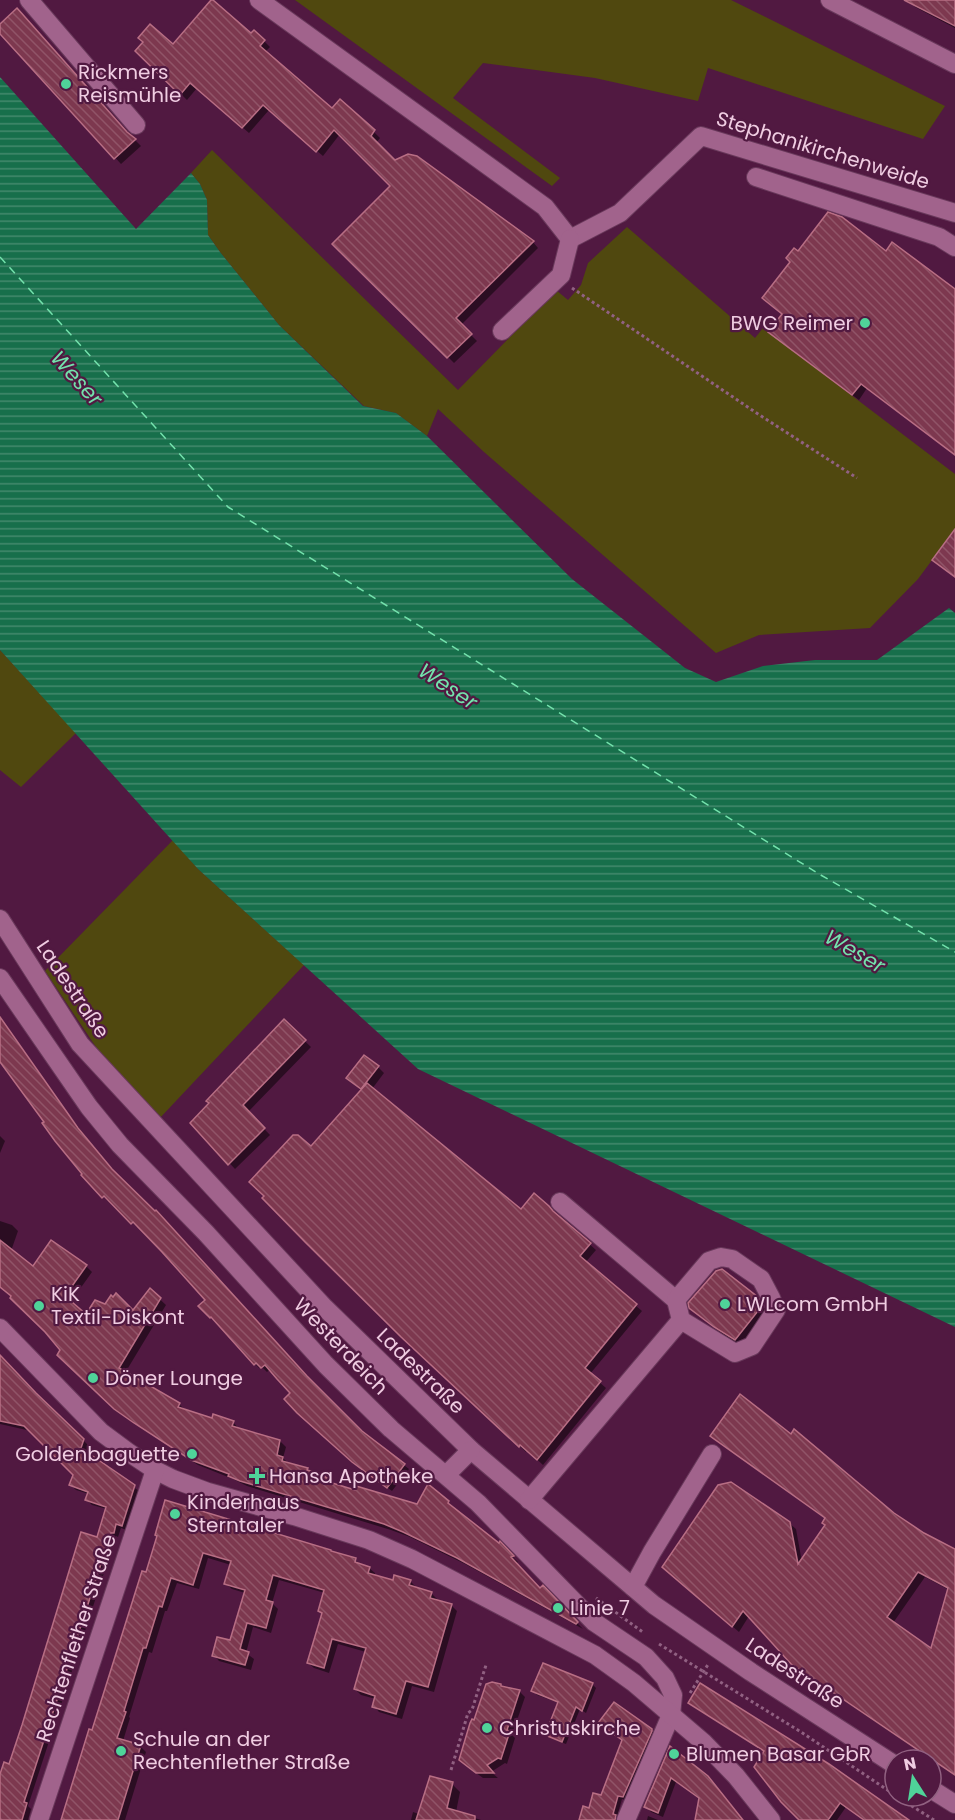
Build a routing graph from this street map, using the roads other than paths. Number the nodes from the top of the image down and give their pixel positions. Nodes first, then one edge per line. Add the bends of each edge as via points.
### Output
1 (29, 0) edge
2 (259, 0) edge
3 (840, 2) edge
4 (955, 64) edge
5 (136, 125) dead end
6 (756, 177) dead end
7 (951, 212) edge
8 (939, 237) junction
9 (570, 239) junction
10 (955, 247) edge
11 (502, 331) dead end
12 (0, 920) edge
13 (0, 978) edge
14 (561, 1202) dead end
15 (676, 1300) junction
16 (681, 1320) junction
17 (0, 1328) edge
18 (471, 1450) junction
19 (712, 1454) dead end
20 (155, 1470) junction
21 (446, 1475) junction
22 (529, 1500) junction
23 (633, 1587) junction
24 (671, 1715) junction
25 (883, 1757) edge
26 (39, 1820) edge
27 (626, 1820) edge
28 (771, 1820) edge

1 - 5 street
2 - 9 street via 545,207
3 - 4 street
6 - 8 street
7 - 8 street
7 - 9 street, Stephanikirchenweide via 701,136 620,213
8 - 10 street
9 - 11 street via 561,275
12 - 18 street, Ladestraße via 80,1044 325,1308
13 - 21 street, Westerdeich via 120,1145 334,1373 391,1429
14 - 15 street
15 - 16 street
15 - 16 street via 709,1261 721,1257 732,1259 761,1279 776,1310 752,1346 735,1353
16 - 22 street
17 - 20 street via 101,1432
18 - 21 street
18 - 22 street, Ladestraße
19 - 23 street
20 - 24 street via 208,1492 369,1540 412,1559 595,1655
20 - 26 street, Rechtenflether Straße
21 - 24 street, Westerdeich via 594,1622 646,1657 665,1678 673,1695
22 - 23 street, Ladestraße
23 - 25 street, Ladestraße via 743,1666
24 - 27 street
24 - 28 street via 736,1776

